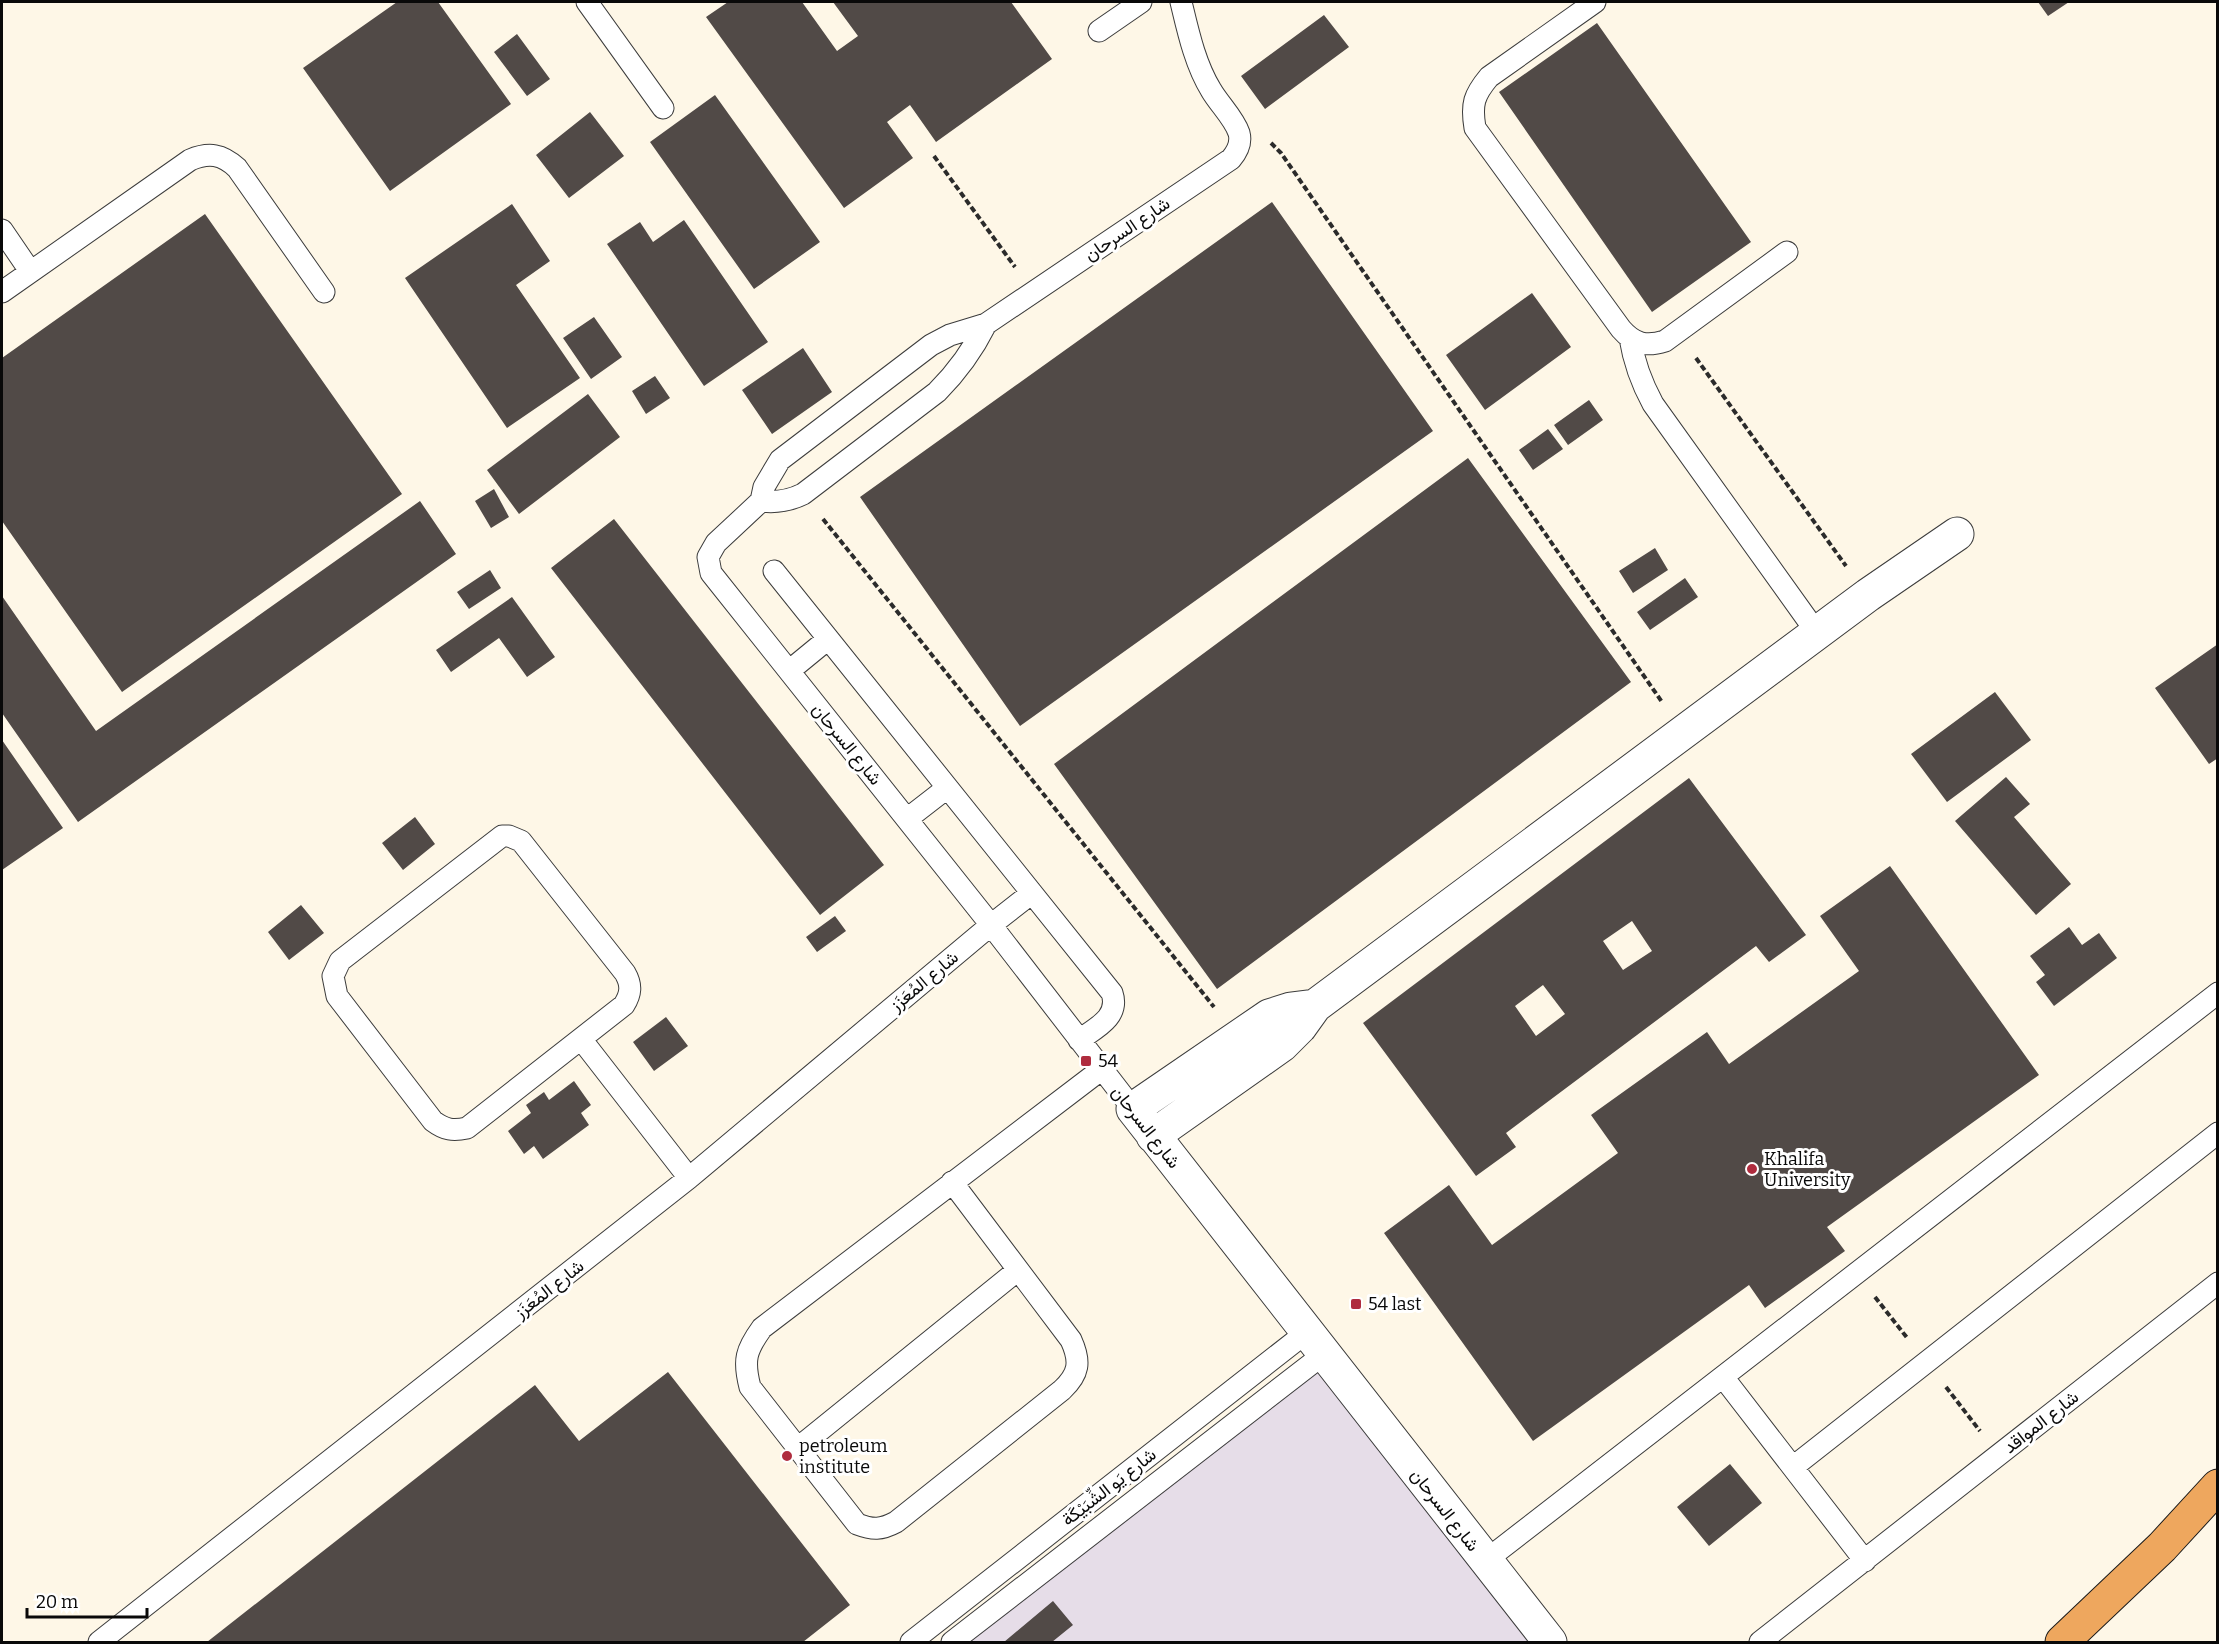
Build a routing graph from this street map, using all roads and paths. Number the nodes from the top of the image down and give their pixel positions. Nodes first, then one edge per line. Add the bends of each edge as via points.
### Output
1 (587, 2) edge
2 (1141, 2) edge
3 (1181, 2) edge
4 (1595, 2) edge
5 (1099, 31) dead end
6 (663, 108) dead end
7 (1230, 118) junction
8 (934, 156) dead end
9 (2, 230) edge
10 (1787, 252) dead end
11 (30, 271) junction
12 (2, 292) edge
13 (324, 292) dead end
14 (1033, 292) junction
15 (986, 324) junction
16 (1678, 333) junction
17 (1630, 338) junction
18 (761, 501) junction
19 (817, 511) dead end
20 (1957, 534) dead end
21 (774, 571) dead end
22 (1868, 595) junction
23 (1817, 633) junction
24 (828, 639) junction
25 (789, 671) junction
26 (1683, 732) junction
27 (947, 788) junction
28 (907, 819) junction
29 (1032, 893) junction
30 (990, 925) junction
31 (2217, 993) edge
32 (1315, 1006) junction
33 (1216, 1010) dead end
34 (581, 1039) junction
35 (1079, 1040) junction
36 (1102, 1068) junction
37 (1133, 1109) junction
38 (2217, 1133) edge
39 (1153, 1136) junction
40 (689, 1178) junction
41 (952, 1182) junction
42 (1018, 1270) junction
43 (2217, 1282) edge
44 (1315, 1343) junction
45 (1723, 1377) junction
46 (798, 1448) junction
47 (1793, 1467) junction
48 (2217, 1486) edge
49 (1485, 1561) junction
50 (1865, 1561) junction
51 (111, 1639) edge
52 (911, 1642) edge
53 (952, 1642) edge
54 (1550, 1642) edge
55 (1760, 1642) edge
56 (2062, 1642) edge

1 - 6 lane
2 - 5 lane
3 - 7 lane via 1201,70
4 - 17 lane via 1489,77 1477,91 1472,109 1475,128
7 - 14 lane, شارع السرحان via 1240,143 1231,159
7 - 26 path via 1258,132 1281,153
8 - 14 path
9 - 11 lane
10 - 16 lane
11 - 12 lane
11 - 13 lane via 190,160 215,154 237,168
14 - 15 lane, شارع السرحان
15 - 18 lane, شارع السرحان via 931,345 780,460 764,487
15 - 18 lane, شارع السرحان via 972,351 937,392 804,494 775,503
16 - 17 lane via 1653,345
16 - 22 path
17 - 23 lane via 1634,361 1653,404
18 - 25 lane, شارع السرحان via 711,549 708,565
19 - 33 path
20 - 22 street
21 - 24 lane
22 - 23 street
23 - 26 street
24 - 25 lane
24 - 27 lane
25 - 28 lane, شارع السرحان
26 - 32 street
27 - 28 lane
27 - 29 lane
28 - 30 lane, شارع السرحان
29 - 30 lane, شارع المُعَزَز
29 - 35 lane via 1115,1000 1110,1016
30 - 35 lane, شارع السرحان
30 - 40 lane, شارع المُعَزَز
31 - 45 lane
32 - 37 street via 1269,1016
32 - 39 street via 1282,1045
34 - 34 lane via 624,1005 629,998 629,980 521,841 509,836 496,839 340,961 333,976 337,996 433,1121 443,1128 468,1128
34 - 40 lane
35 - 36 lane, شارع السرحان
36 - 37 lane, شارع السرحان
36 - 41 lane
37 - 39 street, شارع السرحان
38 - 47 lane
39 - 44 street, شارع السرحان
40 - 51 lane, شارع المُعَزَز
41 - 42 lane
41 - 46 lane via 762,1328 749,1345 745,1366 750,1387
42 - 46 lane
42 - 46 lane via 1077,1353 1072,1380 1062,1390 884,1528 870,1529 857,1524
43 - 50 lane, شارع المواقد
44 - 49 street, شارع السرحان
44 - 52 lane, شارع يَو الشِّبَيْكَة
44 - 53 lane, شارع يَو الشِّبَيْكَة
45 - 47 lane
45 - 49 lane
47 - 50 lane
48 - 56 highway via 2162,1546
49 - 54 street, شارع السرحان
50 - 55 lane, شارع المواقد

